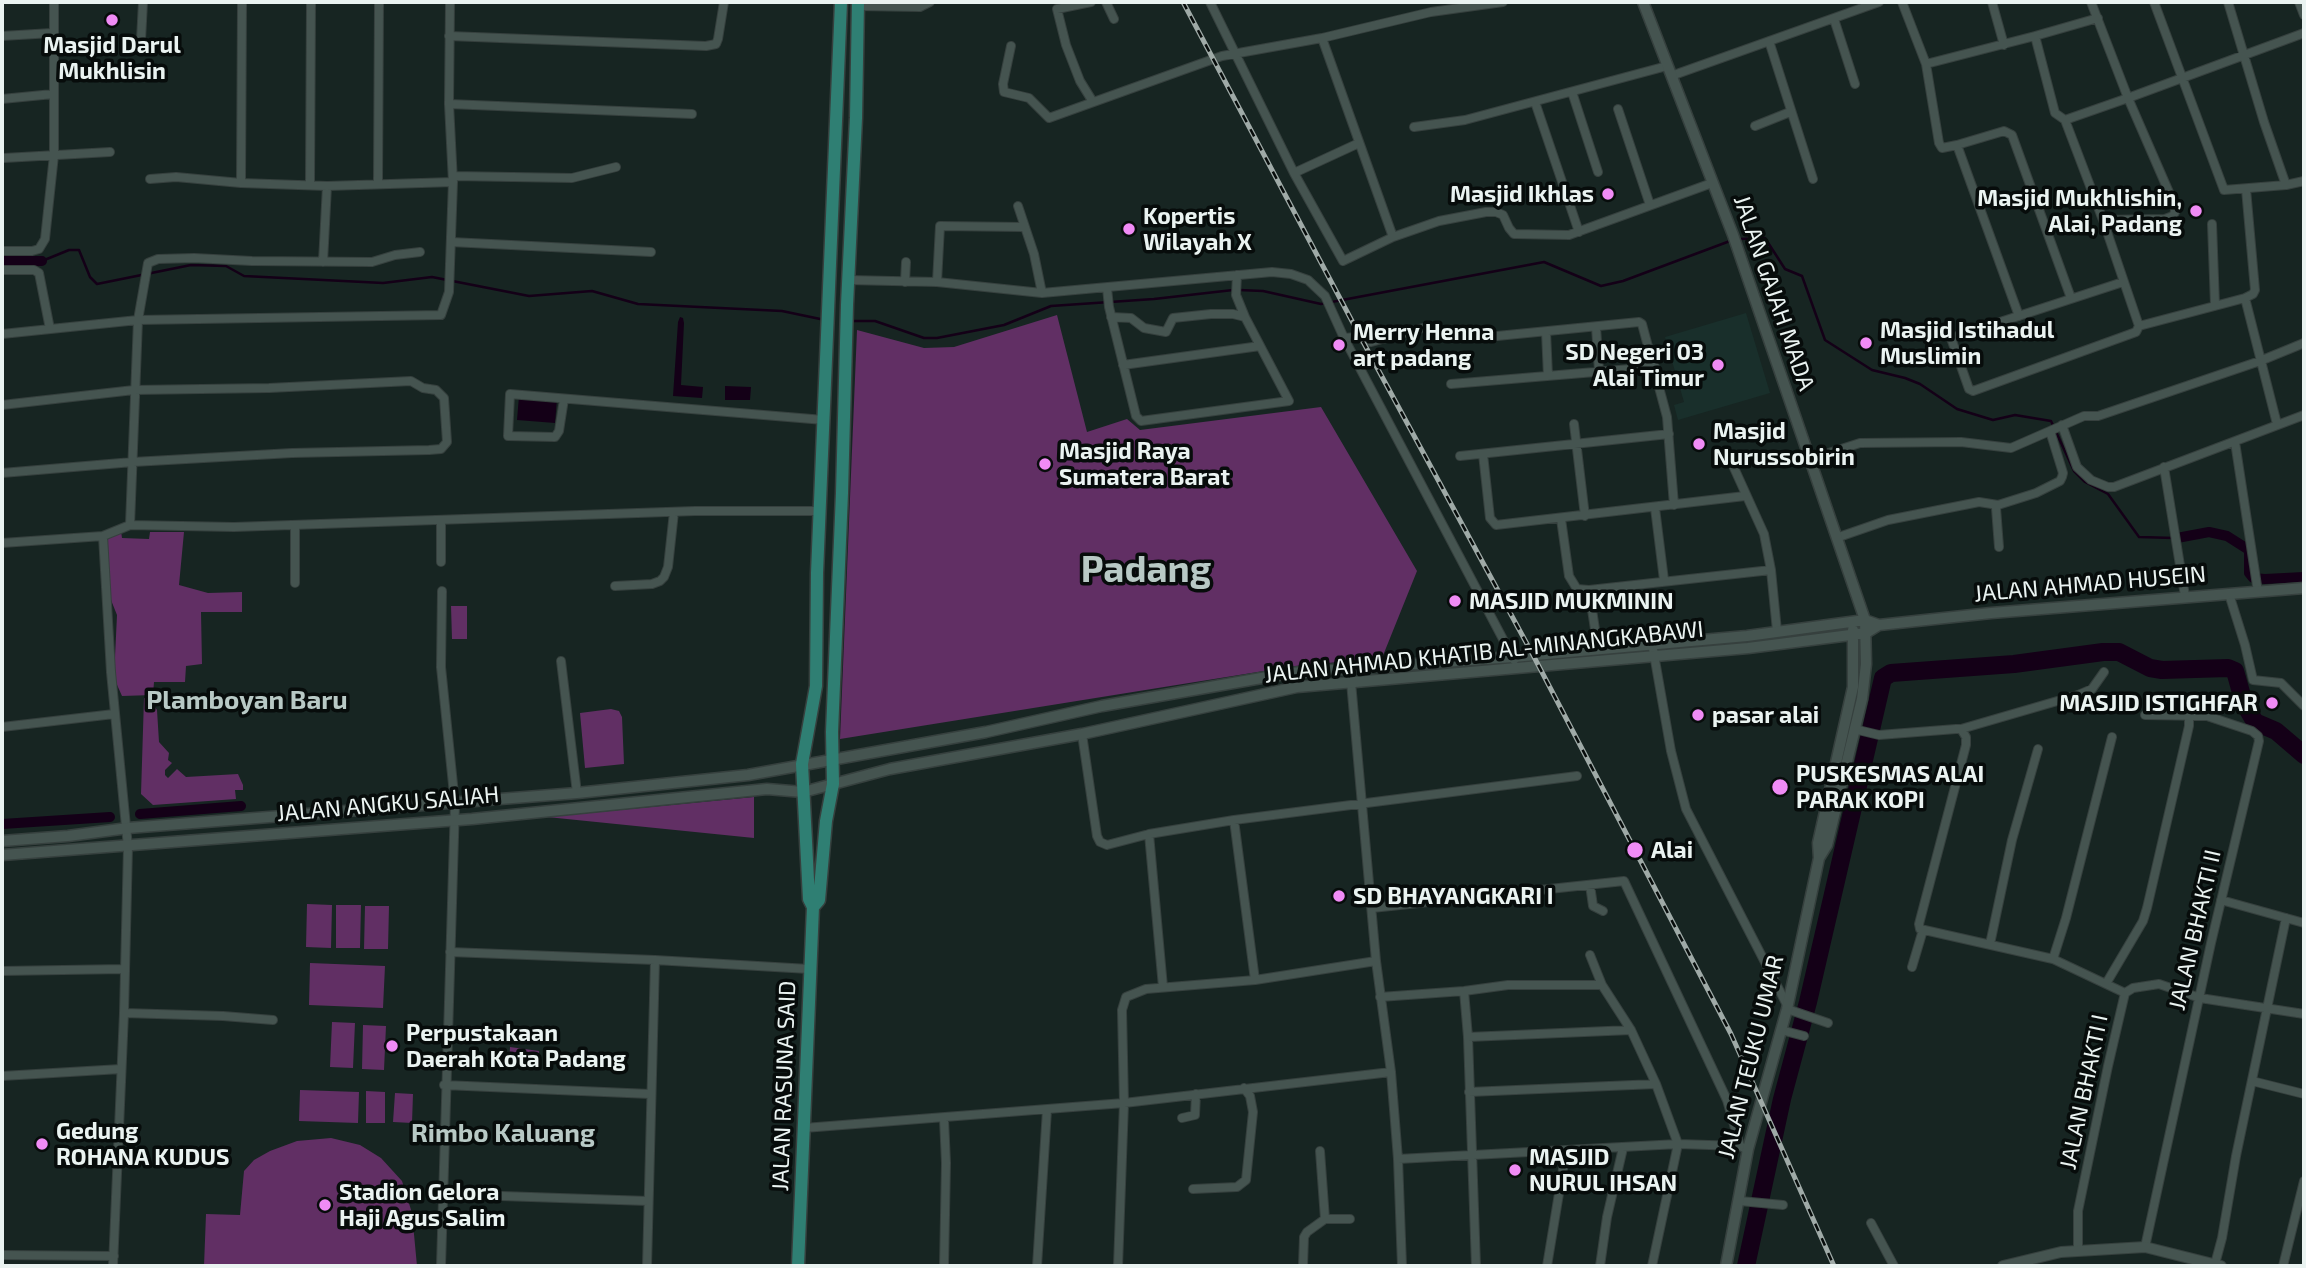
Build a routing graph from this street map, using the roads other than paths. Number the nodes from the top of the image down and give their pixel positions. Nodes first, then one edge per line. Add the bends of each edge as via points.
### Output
1 (54, 2) edge
2 (143, 2) edge
3 (242, 2) edge
4 (311, 2) edge
5 (379, 2) edge
6 (450, 2) edge
7 (724, 2) edge
8 (841, 2) edge
9 (930, 2) edge
10 (1091, 2) edge
11 (1106, 2) edge
12 (1210, 2) edge
13 (1429, 2) edge
14 (1503, 2) edge
15 (1643, 2) edge
16 (1879, 2) edge
17 (1902, 2) edge
18 (1992, 2) edge
19 (2092, 2) edge
20 (2154, 2) edge
21 (2228, 2) edge
22 (2299, 2) edge
23 (858, 4) edge
24 (1431, 12) junction
25 (2304, 16) edge
26 (2098, 18) junction
27 (1114, 19) dead end
28 (1834, 19) junction
29 (52, 33) junction
30 (2302, 34) edge
31 (2, 36) edge
32 (449, 36) junction
33 (2035, 36) junction
34 (840, 38) junction
35 (857, 38) junction
36 (1322, 38) junction
37 (141, 40) dead end
38 (1769, 41) junction
39 (2304, 44) edge
40 (2004, 45) junction
41 (1011, 46) dead end
42 (1236, 54) junction
43 (2244, 54) junction
44 (1926, 64) junction
45 (1669, 71) junction
46 (2182, 79) junction
47 (1855, 84) dead end
48 (1572, 92) junction
49 (53, 94) junction
50 (2128, 98) junction
51 (2, 99) edge
52 (1093, 102) junction
53 (1535, 102) junction
54 (449, 104) junction
55 (1618, 108) dead end
56 (1790, 112) junction
57 (692, 114) dead end
58 (2066, 120) junction
59 (1755, 126) dead end
60 (1415, 127) dead end
61 (1359, 143) junction
62 (1958, 145) junction
63 (110, 152) dead end
64 (54, 155) junction
65 (4, 158) dead end
66 (616, 167) dead end
67 (1598, 172) dead end
68 (1294, 173) junction
69 (150, 179) dead end
70 (453, 179) junction
71 (1813, 179) dead end
72 (2304, 181) edge
73 (378, 182) junction
74 (1712, 183) junction
75 (241, 184) junction
76 (2286, 185) junction
77 (310, 186) junction
78 (327, 186) junction
79 (2246, 189) junction
80 (1650, 205) junction
81 (1018, 206) dead end
82 (2103, 220) junction
83 (2212, 225) dead end
84 (1023, 227) junction
85 (1579, 232) junction
86 (1393, 237) junction
87 (451, 242) junction
88 (2, 251) edge
89 (651, 251) dead end
90 (420, 253) dead end
91 (323, 262) junction
92 (906, 262) dead end
93 (2, 270) edge
94 (1236, 279) junction
95 (848, 280) junction
96 (905, 282) junction
97 (937, 282) junction
98 (2123, 282) junction
99 (1042, 293) junction
100 (1108, 298) junction
101 (2071, 298) junction
102 (2245, 298) junction
103 (2215, 305) junction
104 (2019, 316) junction
105 (1111, 317) junction
106 (1245, 317) junction
107 (138, 320) junction
108 (2139, 326) junction
109 (1596, 327) junction
110 (1423, 328) dead end
111 (50, 329) junction
112 (1546, 332) junction
113 (2, 334) edge
114 (1497, 336) dead end
115 (1343, 338) junction
116 (2304, 343) edge
117 (1261, 346) junction
118 (2260, 361) junction
119 (1123, 365) junction
120 (1654, 367) junction
121 (1599, 371) junction
122 (1548, 376) junction
123 (1451, 384) dead end
124 (134, 390) junction
125 (564, 399) junction
126 (2, 405) edge
127 (2304, 415) edge
128 (824, 420) junction
129 (1574, 424) dead end
130 (2277, 424) junction
131 (2056, 428) junction
132 (1670, 434) junction
133 (2235, 442) junction
134 (1576, 444) junction
135 (1483, 454) junction
136 (1460, 456) dead end
137 (1731, 459) dead end
138 (1810, 459) junction
139 (133, 462) junction
140 (2164, 467) junction
141 (2, 473) edge
142 (1745, 496) junction
143 (1674, 505) junction
144 (1997, 505) junction
145 (1655, 508) junction
146 (820, 511) junction
147 (674, 512) junction
148 (1585, 516) junction
149 (1561, 519) junction
150 (441, 520) junction
151 (130, 525) junction
152 (295, 526) junction
153 (103, 536) junction
154 (1836, 538) junction
155 (2, 543) edge
156 (2000, 547) dead end
157 (441, 562) dead end
158 (1771, 570) junction
159 (1664, 580) junction
160 (295, 583) dead end
161 (615, 586) dead end
162 (2257, 586) junction
163 (2304, 588) edge
164 (1589, 590) junction
165 (442, 591) dead end
166 (2229, 594) junction
167 (2185, 596) junction
168 (1858, 601) junction
169 (1864, 620) junction
170 (1852, 622) junction
171 (1880, 625) junction
172 (1777, 631) junction
173 (1866, 633) junction
174 (1853, 635) junction
175 (1747, 636) junction
176 (1748, 648) junction
177 (1598, 649) junction
178 (1653, 649) junction
179 (561, 662) dead end
180 (1515, 663) junction
181 (2104, 672) dead end
182 (1351, 682) junction
183 (1220, 685) junction
184 (1223, 703) junction
185 (2304, 706) edge
186 (114, 714) junction
187 (2145, 715) dead end
188 (2189, 716) junction
189 (2, 727) edge
190 (1961, 729) junction
191 (1858, 730) junction
192 (1082, 734) junction
193 (2112, 737) dead end
194 (2038, 749) dead end
195 (833, 758) junction
196 (802, 764) junction
197 (1577, 776) dead end
198 (833, 784) junction
199 (803, 792) junction
200 (577, 793) junction
201 (454, 804) junction
202 (1363, 804) junction
203 (454, 820) junction
204 (1234, 820) junction
205 (128, 828) junction
206 (1149, 834) junction
207 (2, 841) edge
208 (128, 847) junction
209 (2, 855) edge
210 (1819, 858) junction
211 (1590, 885) junction
212 (2221, 900) junction
213 (813, 907) junction
214 (1372, 908) junction
215 (1603, 911) dead end
216 (2286, 918) junction
217 (2304, 923) edge
218 (1923, 930) junction
219 (1990, 944) junction
220 (450, 952) junction
221 (2053, 959) junction
222 (655, 960) junction
223 (1596, 960) dead end
224 (1376, 961) junction
225 (1912, 967) dead end
226 (124, 969) junction
227 (809, 969) junction
228 (2, 971) edge
229 (1255, 980) junction
230 (2106, 982) junction
231 (1602, 985) junction
232 (1163, 987) junction
233 (1464, 991) junction
234 (2125, 993) junction
235 (1380, 998) junction
236 (2200, 998) junction
237 (2269, 1007) junction
238 (1790, 1009) junction
239 (124, 1013) junction
240 (2304, 1014) edge
241 (273, 1020) dead end
242 (1828, 1023) dead end
243 (1631, 1030) junction
244 (1785, 1031) junction
245 (1803, 1036) dead end
246 (1468, 1037) junction
247 (121, 1069) junction
248 (1391, 1072) junction
249 (2, 1076) edge
250 (2252, 1081) junction
251 (1656, 1084) junction
252 (444, 1085) junction
253 (1244, 1088) junction
254 (1469, 1092) junction
255 (650, 1094) junction
256 (1196, 1094) junction
257 (2304, 1094) edge
258 (1124, 1103) junction
259 (1047, 1110) junction
260 (1182, 1118) dead end
261 (944, 1119) junction
262 (803, 1128) junction
263 (1678, 1144) junction
264 (1623, 1148) junction
265 (1744, 1148) junction
266 (1320, 1151) dead end
267 (1566, 1151) junction
268 (1472, 1156) junction
269 (1398, 1159) junction
270 (2304, 1181) edge
271 (1193, 1189) dead end
272 (443, 1194) junction
273 (648, 1201) junction
274 (1744, 1201) junction
275 (1783, 1205) dead end
276 (1325, 1219) junction
277 (1350, 1219) dead end
278 (1871, 1223) dead end
279 (2145, 1247) junction
280 (2078, 1251) junction
281 (2, 1255) edge
282 (114, 1256) junction
283 (2218, 1265) edge
284 (113, 1266) edge
285 (440, 1266) edge
286 (647, 1266) edge
287 (798, 1266) edge
288 (944, 1266) edge
289 (1037, 1266) edge
290 (1118, 1266) edge
291 (1303, 1266) edge
292 (1402, 1266) edge
293 (1476, 1266) edge
294 (1547, 1266) edge
295 (1600, 1266) edge
296 (1651, 1266) edge
297 (1726, 1266) edge
298 (1894, 1266) edge
299 (2003, 1266) edge
300 (2283, 1266) edge

1 - 29 street
2 - 37 street
3 - 75 street
4 - 77 street
5 - 73 street
6 - 32 street
7 - 32 street via 716,44 706,46
8 - 34 main road
9 - 23 street via 919,7
10 - 52 street via 1057,9 1066,45
11 - 27 street
12 - 42 street
13 - 24 street
14 - 24 street
15 - 45 main road, JALAN GAJAH MADA
16 - 28 street
17 - 44 street
18 - 40 street
19 - 26 street
20 - 46 street
21 - 43 street
22 - 25 street
23 - 35 main road
24 - 36 street
26 - 33 street
26 - 50 street
28 - 38 street
28 - 47 street
29 - 31 street
29 - 49 street
30 - 39 street
30 - 43 street
32 - 54 street
33 - 40 street
33 - 58 street via 2055,113
34 - 35 main road
34 - 128 main road
35 - 95 main road
36 - 42 street
36 - 61 street
38 - 45 street
38 - 56 street
40 - 44 street
41 - 52 street via 1003,84 1006,94 1029,98 1049,118
42 - 52 street
42 - 68 street
43 - 46 street
43 - 76 street
44 - 62 street via 1939,143 1942,148
45 - 48 street
45 - 74 main road, JALAN GAJAH MADA
46 - 50 street
46 - 79 street via 2224,190
48 - 53 street
48 - 67 street
49 - 51 street
49 - 64 street
50 - 58 street
50 - 82 street via 2175,212 2170,218
53 - 60 street
53 - 85 street
54 - 57 street
54 - 70 street
55 - 80 street
56 - 59 street
56 - 71 street
58 - 82 street
61 - 68 street
61 - 86 street
62 - 101 street via 2004,131 2012,135
62 - 104 street
63 - 64 street
64 - 65 street
64 - 88 street via 44,245 32,251
66 - 70 street via 572,178
68 - 86 street via 1343,261
69 - 75 street
70 - 73 street
70 - 87 street
72 - 76 street
73 - 78 street
74 - 80 street
74 - 138 main road, JALAN GAJAH MADA
75 - 77 street
76 - 79 street
77 - 78 street
78 - 91 street
79 - 102 street via 2255,290
80 - 85 street
81 - 84 street
82 - 98 street
83 - 103 street
84 - 97 street via 940,226
84 - 99 street
85 - 86 street via 1521,235 1509,228 1503,215 1486,212
87 - 89 street
87 - 107 street via 449,292 444,311 437,316
90 - 91 street via 372,262
91 - 107 street via 158,259 148,263
92 - 96 street
93 - 111 street via 39,273
94 - 100 street
94 - 106 street via 1236,295
94 - 115 street via 1272,272 1308,279 1325,296
95 - 96 street
95 - 195 main road
96 - 97 street
97 - 99 street
98 - 101 street
98 - 108 street
99 - 100 street
100 - 105 street
101 - 104 street
102 - 103 street
102 - 118 street
103 - 108 street
104 - 108 street via 1951,338 1970,391 2136,332
105 - 106 street via 1132,318 1144,328 1166,332 1173,318
105 - 119 street
106 - 117 street
107 - 111 street
107 - 124 street
109 - 112 street
109 - 120 street via 1642,324
109 - 121 street
110 - 115 street via 1371,342
111 - 113 street
112 - 114 street
112 - 122 street
115 - 180 street
116 - 118 street
117 - 119 street
117 - 119 street via 1289,401 1141,421
118 - 130 street
118 - 131 street
120 - 121 street
120 - 132 street
121 - 122 street
122 - 123 street
124 - 126 street
124 - 139 street
124 - 139 street via 411,381 444,398 447,442 441,449 429,450
125 - 125 street via 510,394 508,436 555,438
125 - 128 street
127 - 130 street
128 - 146 main road
129 - 134 street
130 - 133 street
131 - 138 street via 2011,448 1961,442 1860,443
131 - 140 street via 2077,467 2100,485 2114,487
131 - 144 street via 2063,473 2060,481
132 - 134 street
132 - 143 street
133 - 140 street
133 - 162 street
134 - 135 street
134 - 148 street
135 - 136 street
135 - 149 street via 1493,523
137 - 142 street
138 - 154 main road, JALAN GAJAH MADA
139 - 141 street
139 - 151 street
140 - 167 street
142 - 143 street
142 - 158 street via 1764,534
143 - 145 street
144 - 154 street via 1979,502 1901,517
144 - 156 street
145 - 148 street
145 - 159 street
146 - 147 street
146 - 196 main road via 816,686
147 - 150 street
147 - 161 street via 664,577 652,584
148 - 149 street
149 - 164 street via 1569,576 1577,589
150 - 152 street
150 - 157 street
151 - 152 street
151 - 153 street
152 - 160 street
153 - 155 street
153 - 186 street
154 - 168 main road, JALAN GAJAH MADA
158 - 159 street
158 - 172 street
159 - 164 street
162 - 163 main road, JALAN AHMAD HUSEIN
162 - 166 main road, JALAN AHMAD HUSEIN
164 - 177 street
165 - 201 street via 441,667
166 - 167 main road, JALAN AHMAD HUSEIN
166 - 185 street via 2253,680 2281,683
167 - 171 main road, JALAN AHMAD HUSEIN
168 - 169 main road, JALAN GAJAH MADA
168 - 170 main road
169 - 170 main road, JALAN AHMAD KHATIB AL-MINANGKABAWI
169 - 171 main road
169 - 173 main road, JALAN TEUKU UMAR
170 - 172 main road, JALAN AHMAD KHATIB AL-MINANGKABAWI
170 - 174 main road, JALAN TEUKU UMAR
171 - 173 main road
172 - 175 main road, JALAN AHMAD KHATIB AL-MINANGKABAWI
173 - 174 main road, JALAN AHMAD KHATIB AL-MINANGKABAWI
173 - 191 main road, JALAN TEUKU UMAR
174 - 176 main road, JALAN AHMAD KHATIB AL-MINANGKABAWI
174 - 210 main road, JALAN TEUKU UMAR via 1853,687 1818,843
175 - 176 main road
175 - 178 main road, JALAN AHMAD KHATIB AL-MINANGKABAWI
176 - 178 main road, JALAN AHMAD KHATIB AL-MINANGKABAWI
177 - 178 main road, JALAN AHMAD KHATIB AL-MINANGKABAWI
177 - 180 main road, JALAN AHMAD KHATIB AL-MINANGKABAWI
178 - 180 main road, JALAN AHMAD KHATIB AL-MINANGKABAWI
178 - 238 street via 1686,809
179 - 200 street
180 - 182 main road, JALAN AHMAD KHATIB AL-MINANGKABAWI
180 - 183 main road, JALAN AHMAD KHATIB AL-MINANGKABAWI via 1290,673
181 - 190 street via 2092,689 2078,695
182 - 184 main road, JALAN AHMAD KHATIB AL-MINANGKABAWI via 1297,687
182 - 202 street
183 - 184 main road
183 - 195 main road, JALAN AHMAD KHATIB AL-MINANGKABAWI
184 - 192 main road, JALAN AHMAD KHATIB AL-MINANGKABAWI
186 - 189 street
186 - 205 street
187 - 188 street, JALAN BHAKTI II
188 - 212 street, JALAN BHAKTI II via 2232,723 2252,731 2259,741
188 - 230 street, JALAN BHAKTI I via 2143,921
190 - 191 street via 1879,735
190 - 218 street via 1966,744 1919,924
191 - 210 main road, JALAN TEUKU UMAR via 1827,845
192 - 198 main road, JALAN AHMAD KHATIB AL-MINANGKABAWI
192 - 206 street via 1100,842 1116,844
193 - 221 street
194 - 219 street
195 - 196 main road, JALAN AHMAD KHATIB AL-MINANGKABAWI
195 - 198 main road
196 - 199 main road
196 - 200 main road, JALAN ANGKU SALIAH via 776,771
197 - 202 street
198 - 199 main road, JALAN AHMAD KHATIB AL-MINANGKABAWI
198 - 213 main road via 819,900
199 - 203 main road, JALAN ANGKU SALIAH via 778,789
199 - 213 main road via 808,899
200 - 201 main road, JALAN ANGKU SALIAH
201 - 203 street
201 - 205 main road, JALAN ANGKU SALIAH
202 - 204 street
202 - 214 street
203 - 208 main road, JALAN ANGKU SALIAH
203 - 220 street
204 - 206 street
204 - 229 street
205 - 207 main road, JALAN ANGKU SALIAH
205 - 208 street
206 - 232 street
208 - 209 main road, JALAN ANGKU SALIAH
208 - 226 street
210 - 238 main road, JALAN TEUKU UMAR
211 - 214 street
211 - 215 street via 1593,906
211 - 265 street via 1619,880 1627,885 1727,1100
212 - 216 street
212 - 236 street, JALAN BHAKTI II
213 - 227 main road, JALAN RASUNA SAID
214 - 224 street
216 - 217 street
216 - 237 street
218 - 219 street
218 - 225 street
219 - 221 street
220 - 222 street
220 - 252 street
221 - 230 street
222 - 227 street
222 - 255 street
223 - 231 street
224 - 229 street
224 - 235 street
226 - 228 street
226 - 239 street
227 - 262 main road, JALAN RASUNA SAID
229 - 232 street
230 - 234 street, JALAN BHAKTI I
231 - 233 street via 1508,985
231 - 243 street
232 - 258 street via 1126,997 1122,1010
233 - 235 street
233 - 246 street
234 - 236 street via 2159,985
234 - 280 street, JALAN BHAKTI I via 2078,1212
235 - 248 street
236 - 237 street
236 - 279 street, JALAN BHAKTI II
237 - 240 street
237 - 250 street
238 - 242 street
238 - 244 main road, JALAN TEUKU UMAR
239 - 241 street
239 - 247 street
243 - 246 street
243 - 251 street
244 - 245 street
244 - 265 main road, JALAN TEUKU UMAR
246 - 254 street
247 - 249 street
247 - 282 street
248 - 253 street
248 - 269 street
250 - 257 street
250 - 283 street
251 - 254 street
251 - 263 street
252 - 255 street
252 - 272 street
253 - 256 street
253 - 271 street via 1253,1112 1246,1180 1237,1187
254 - 268 street
255 - 273 street
256 - 258 street
256 - 260 street via 1195,1115
258 - 259 street
258 - 290 street
259 - 261 street
259 - 289 street
261 - 262 street
261 - 288 street
262 - 287 main road, JALAN RASUNA SAID
263 - 264 street
263 - 265 street
263 - 296 street
264 - 267 street
264 - 295 street
265 - 274 main road, JALAN TEUKU UMAR
266 - 276 street
267 - 268 street
267 - 294 street
268 - 269 street
268 - 293 street
269 - 292 street
270 - 300 street
272 - 273 street
272 - 285 street
273 - 286 street
274 - 275 street
274 - 297 main road, JALAN TEUKU UMAR
276 - 277 street
276 - 291 street via 1305,1235
278 - 298 street
279 - 280 street
279 - 283 street
280 - 299 street
281 - 282 street
282 - 284 street

